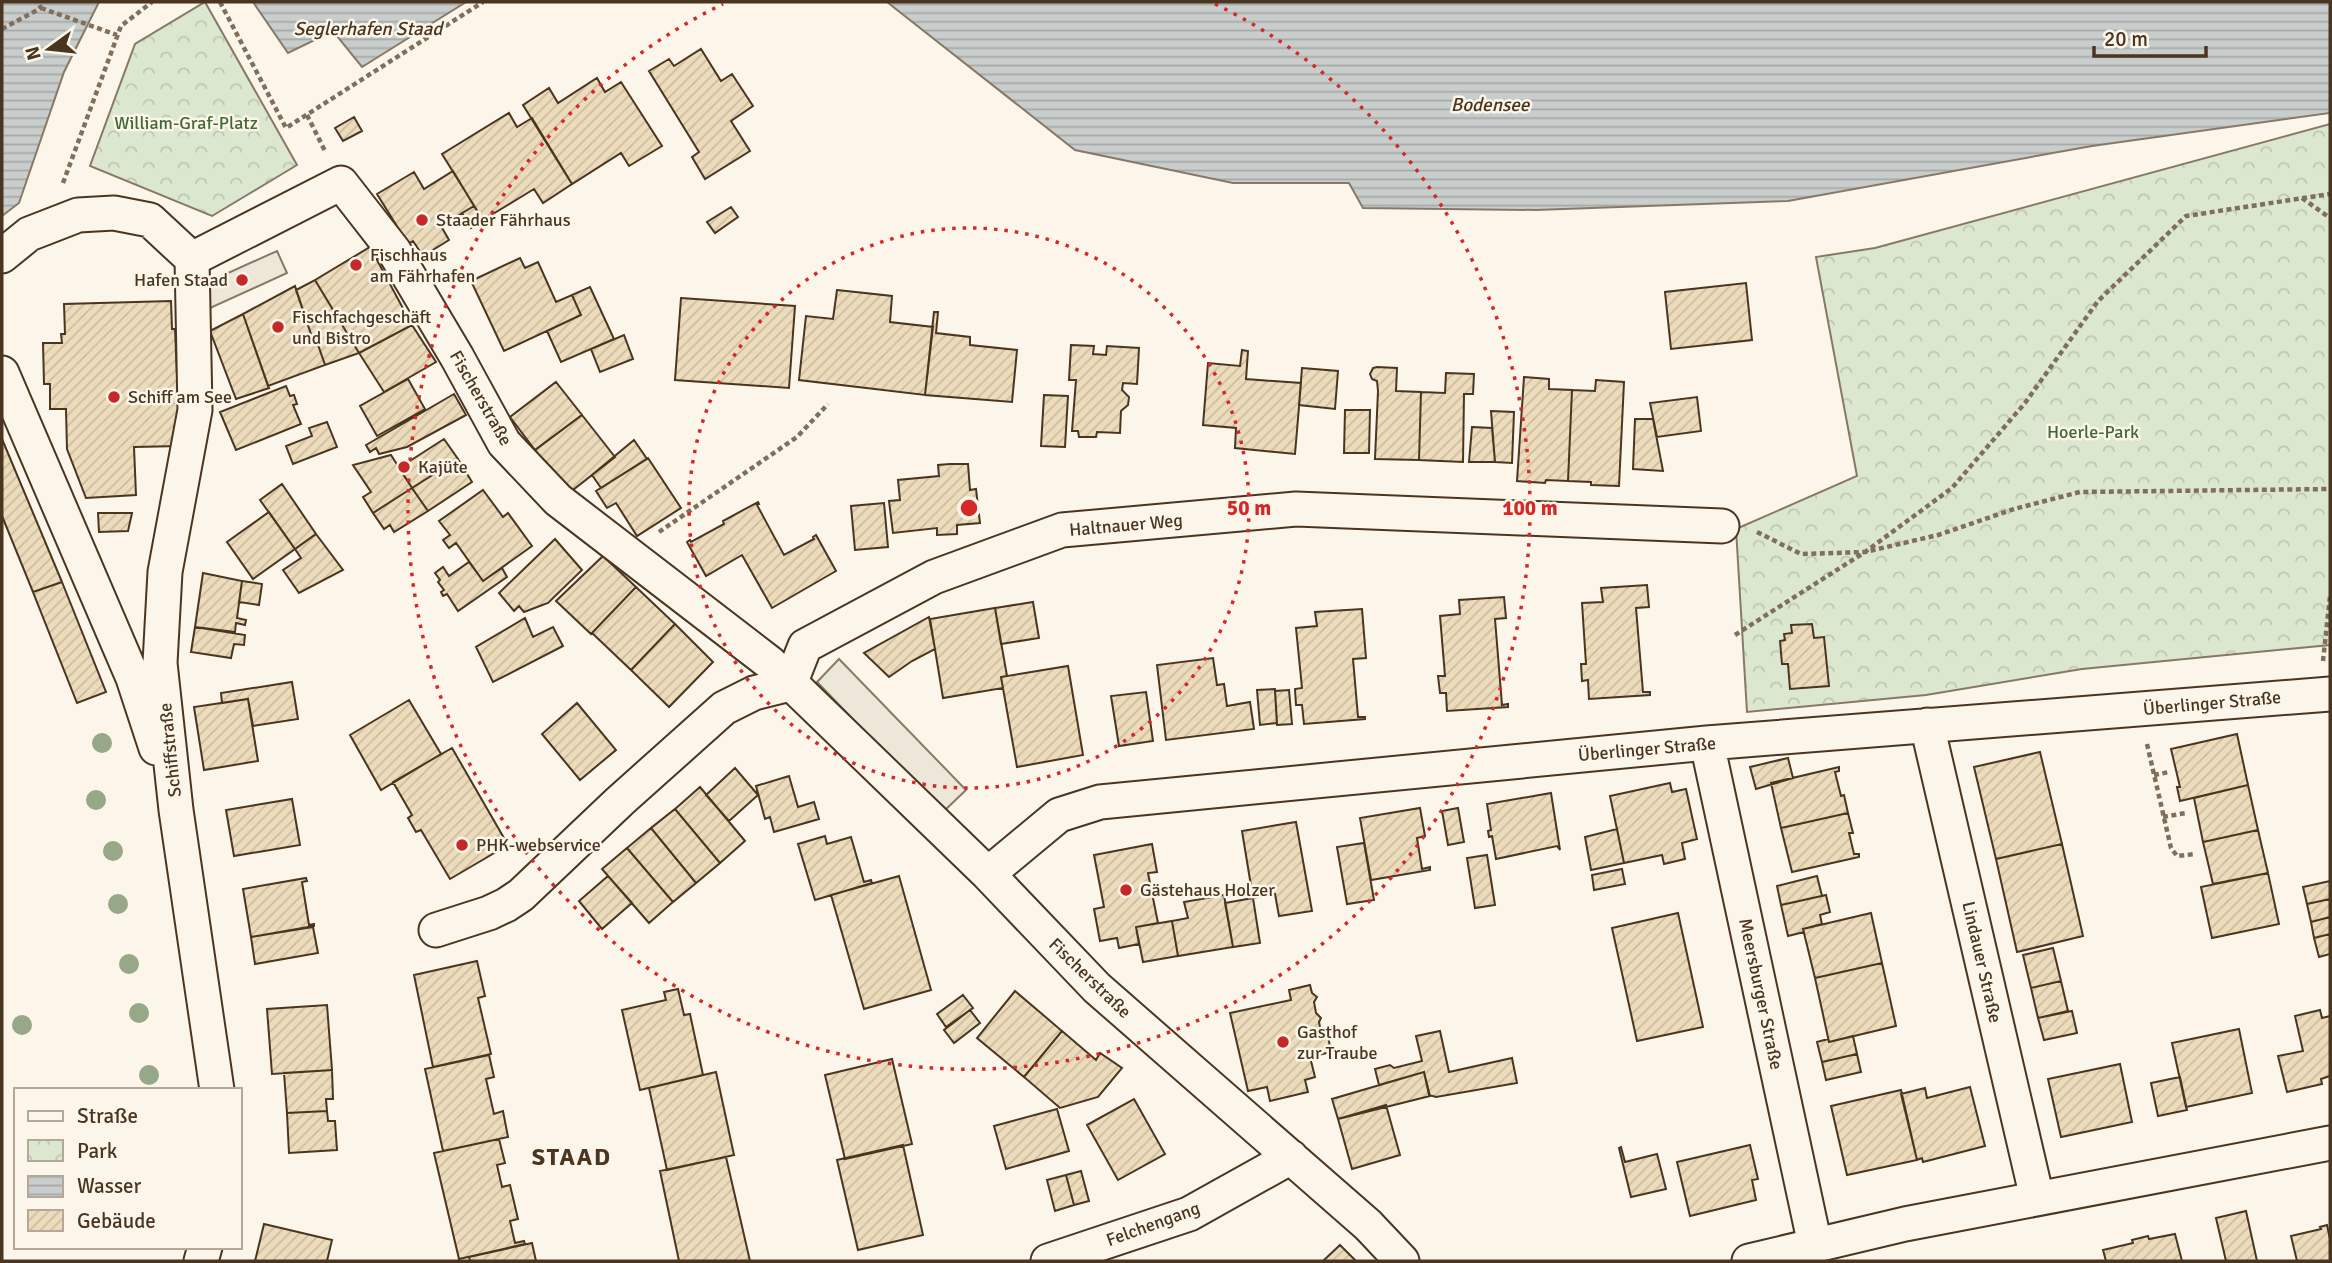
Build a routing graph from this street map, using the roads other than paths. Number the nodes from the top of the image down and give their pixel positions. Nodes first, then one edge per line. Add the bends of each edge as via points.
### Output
1 (2, 256) edge
2 (191, 259) junction
3 (2, 373) edge
4 (1723, 526) dead end
5 (2327, 679) edge
6 (790, 684) junction
7 (1927, 726) junction
8 (1707, 743) junction
9 (176, 810) junction
10 (988, 874) junction
11 (436, 930) dead end
12 (217, 1088) edge
13 (2330, 1143) edge
14 (1291, 1157) junction
15 (2037, 1198) junction
16 (1815, 1245) junction
17 (1048, 1261) edge
18 (1402, 1261) edge
19 (1749, 1261) edge

1 - 2 street via 29,234 78,215 114,213 150,220
2 - 6 street, Fischerstraße via 341,183 394,251 504,443 558,500 770,663
2 - 9 street, Schiffstraße via 195,410 165,572 160,663
3 - 9 street via 133,678
4 - 6 street, Haltnauer Weg via 1296,509 1062,530 934,577 805,646
5 - 7 street, Überlinger Straße via 2139,709
6 - 10 street, Fischerstraße
6 - 11 street via 724,708 521,895 506,905
7 - 8 street, Überlinger Straße
7 - 15 street, Lindauer Straße
8 - 10 street, Überlinger Straße via 1100,802 1059,815
8 - 16 street, Meersburger Straße
9 - 12 street, Schiffstraße
10 - 14 street, Fischerstraße via 1097,988
13 - 15 street
14 - 17 street, Felchengang via 1189,1214
14 - 18 street, Fischerstraße
15 - 16 street
16 - 19 street

